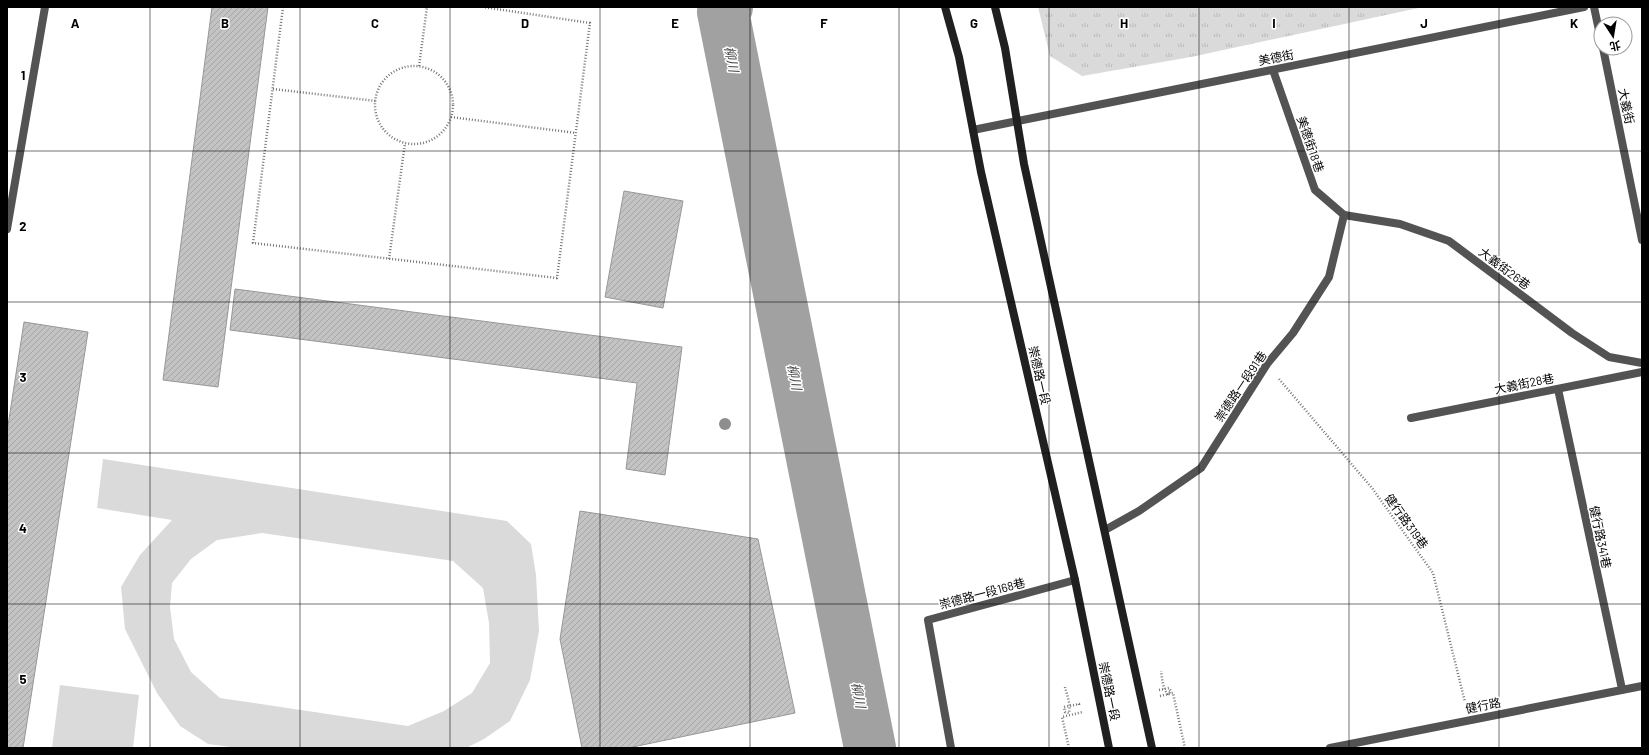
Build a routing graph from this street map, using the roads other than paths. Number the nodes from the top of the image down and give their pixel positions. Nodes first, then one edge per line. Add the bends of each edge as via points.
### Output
1 (45, 7) edge
2 (946, 7) edge
3 (995, 7) edge
4 (1584, 7) edge
5 (1605, 56) edge
6 (1273, 70) junction
7 (1016, 121) junction
8 (973, 130) junction
9 (1344, 215) junction
10 (8, 219) edge
11 (7, 229) edge
12 (1642, 240) edge
13 (1642, 363) edge
14 (1642, 372) edge
15 (1558, 389) junction
16 (1411, 418) dead end
17 (1105, 530) junction
18 (1075, 580) junction
19 (1642, 686) edge
20 (1622, 689) junction
21 (951, 748) edge
22 (1110, 748) edge
23 (1152, 748) edge
24 (1330, 748) edge

1 - 10 street
2 - 8 main road, 崇德路一段
3 - 7 main road via 1005,48
4 - 6 street, 美德街
5 - 12 street, 大義街
6 - 7 street, 美德街
6 - 9 street, 美德街18巷 via 1315,190
7 - 8 street, 美德街
7 - 17 main road
8 - 18 main road, 崇德路一段 via 982,180
9 - 13 street, 大義街26巷 via 1400,224 1449,241 1572,333 1609,357
9 - 17 street, 崇德路一段91巷 via 1329,277 1293,333 1267,364 1202,468 1139,511
10 - 11 street
14 - 15 street, 大義街28巷
15 - 16 street, 大義街28巷
15 - 20 street, 健行路341巷
17 - 23 main road
18 - 21 street, 崇德路一段168巷 via 928,620
18 - 22 main road, 崇德路一段
19 - 20 street, 健行路
20 - 24 street, 健行路

